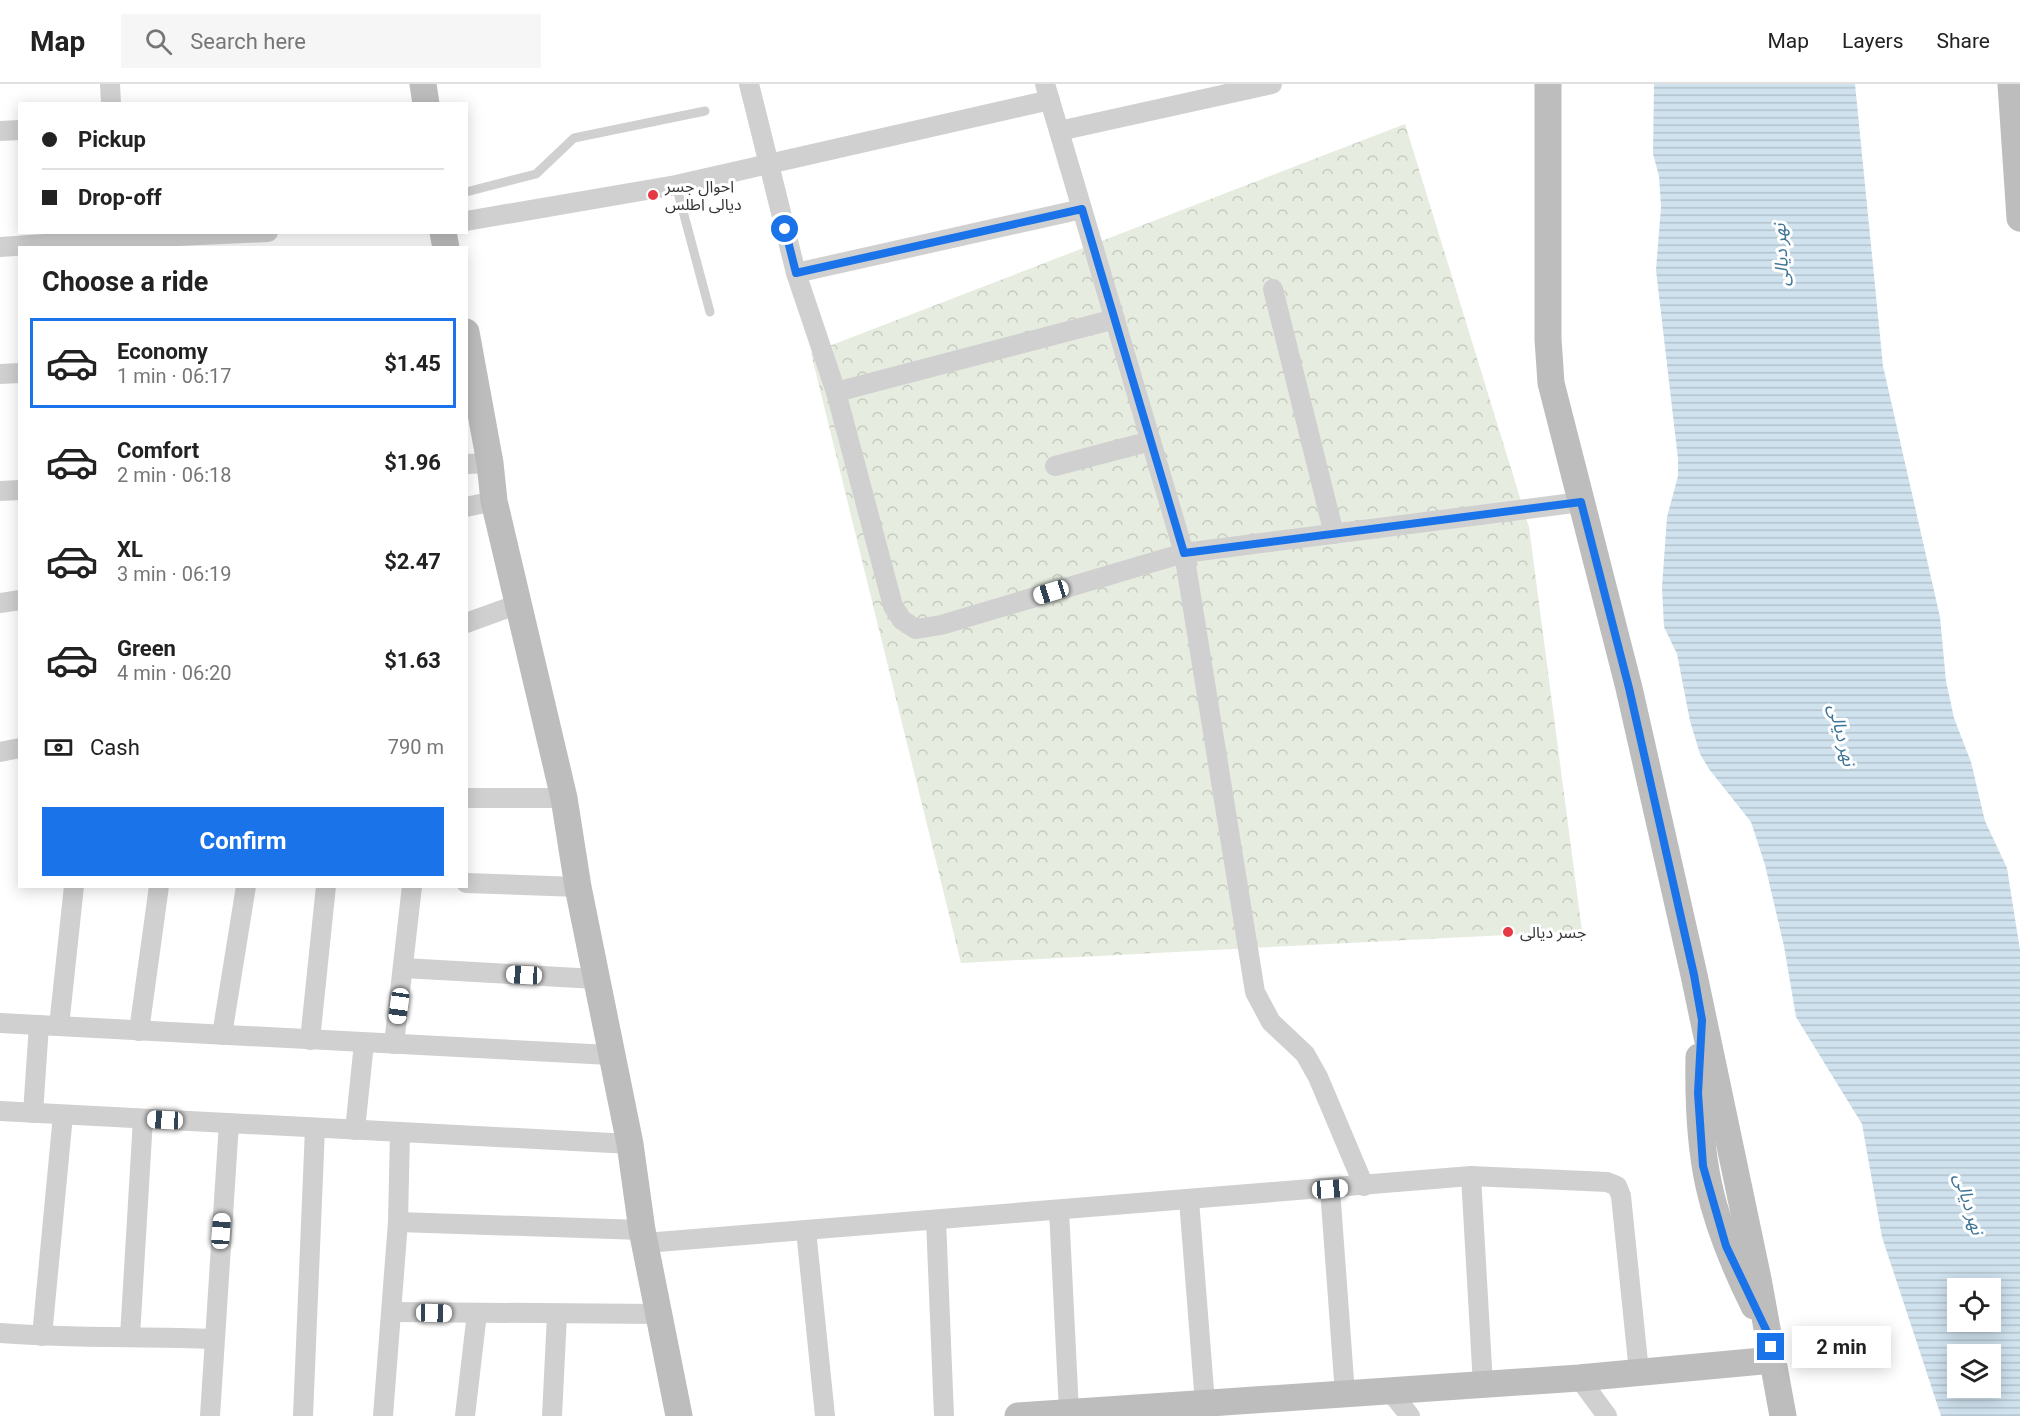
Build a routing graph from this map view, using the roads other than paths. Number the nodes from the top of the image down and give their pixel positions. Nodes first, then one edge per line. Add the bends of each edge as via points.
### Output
1 (110, 84) edge
2 (423, 84) edge
3 (749, 84) edge
4 (1272, 84) edge
5 (1548, 84) edge
6 (2011, 84) edge
7 (1048, 92) edge
8 (111, 102) edge
9 (426, 102) edge
10 (705, 111) dead end
11 (18, 130) edge
12 (0, 131) edge
13 (1059, 131) junction
14 (769, 164) junction
15 (2018, 166) edge
16 (676, 185) junction
17 (468, 191) edge
18 (1082, 209) junction
19 (2020, 218) edge
20 (468, 221) edge
21 (230, 234) edge
22 (134, 239) edge
23 (0, 247) edge
24 (796, 273) junction
25 (1273, 289) dead end
26 (710, 312) dead end
27 (1115, 319) junction
28 (468, 346) edge
29 (18, 373) edge
30 (0, 374) edge
31 (836, 392) junction
32 (1151, 441) junction
33 (478, 463) edge
34 (1055, 466) dead end
35 (18, 490) edge
36 (0, 491) edge
37 (494, 501) junction
38 (1581, 502) junction
39 (468, 507) edge
40 (1334, 534) junction
41 (1184, 553) junction
42 (18, 600) edge
43 (0, 603) edge
44 (519, 604) junction
45 (468, 622) edge
46 (18, 748) edge
47 (0, 752) edge
48 (468, 798) edge
49 (564, 798) junction
50 (468, 883) edge
51 (578, 887) junction
52 (74, 888) edge
53 (159, 888) edge
54 (246, 888) edge
55 (326, 888) edge
56 (412, 888) edge
57 (404, 968) junction
58 (595, 979) junction
59 (0, 1023) edge
60 (39, 1025) junction
61 (59, 1026) junction
62 (139, 1031) junction
63 (222, 1035) junction
64 (310, 1040) junction
65 (364, 1043) junction
66 (394, 1044) junction
67 (610, 1055) junction
68 (0, 1111) edge
69 (33, 1113) junction
70 (63, 1114) junction
71 (143, 1119) junction
72 (229, 1123) junction
73 (315, 1128) junction
74 (355, 1130) junction
75 (400, 1132) junction
76 (630, 1144) junction
77 (1472, 1176) junction
78 (1364, 1186) junction
79 (1330, 1189) junction
80 (1189, 1200) junction
81 (1059, 1210) junction
82 (936, 1220) junction
83 (398, 1222) junction
84 (806, 1230) junction
85 (644, 1236) junction
86 (392, 1312) junction
87 (477, 1313) junction
88 (659, 1314) junction
89 (557, 1315) junction
90 (0, 1333) edge
91 (42, 1336) junction
92 (130, 1336) junction
93 (213, 1339) junction
94 (1773, 1360) junction
95 (1639, 1372) junction
96 (1578, 1378) junction
97 (1483, 1385) junction
98 (1390, 1391) junction
99 (1345, 1394) junction
100 (1189, 1408) edge
101 (1069, 1411) junction
102 (210, 1416) edge
103 (303, 1416) edge
104 (383, 1416) edge
105 (465, 1416) edge
106 (552, 1416) edge
107 (679, 1416) edge
108 (825, 1416) edge
109 (944, 1416) edge
110 (1018, 1416) edge
111 (1024, 1416) edge
112 (1410, 1416) edge
113 (1607, 1416) edge
114 (1783, 1416) edge

1 - 8 street
2 - 9 street
3 - 14 street
4 - 13 street
5 - 38 street via 1549,361 1557,415
6 - 15 street
7 - 13 street
7 - 14 street
10 - 17 lane via 574,138 536,174
11 - 12 street
13 - 18 street
14 - 16 street
14 - 24 street
15 - 19 street
16 - 20 street
16 - 26 lane
18 - 24 street
18 - 27 street
21 - 22 street
22 - 23 street
24 - 31 street
25 - 40 street
27 - 31 street
27 - 32 street
28 - 33 street
29 - 30 street
31 - 41 street via 892,606 902,620 916,629
32 - 34 street
32 - 41 street
33 - 37 street
35 - 36 street
37 - 39 street
37 - 44 street
38 - 40 street
38 - 94 street via 1631,700
40 - 41 street
41 - 78 street via 1255,992 1271,1022 1305,1054 1318,1077
42 - 43 street
44 - 45 street
44 - 49 street
46 - 47 street
48 - 49 street
49 - 51 street
50 - 51 street
51 - 58 street
52 - 61 street
53 - 62 street
54 - 63 street
55 - 64 street
56 - 57 street
57 - 58 street
57 - 66 street
58 - 67 street
59 - 60 street
60 - 61 street
60 - 69 street
61 - 62 street
62 - 63 street
63 - 64 street
64 - 65 street
65 - 66 street
65 - 74 street
66 - 67 street
67 - 76 street
68 - 69 street
69 - 70 street
70 - 71 street
70 - 91 street
71 - 72 street
71 - 92 street
72 - 73 street
72 - 93 street
73 - 74 street
73 - 103 street
74 - 75 street
75 - 76 street
75 - 83 street
76 - 85 street
77 - 78 street
77 - 95 street via 1607,1182 1617,1186 1622,1196
77 - 97 street
78 - 79 street
79 - 80 street
79 - 99 street
80 - 81 street
80 - 100 street
81 - 82 street
81 - 101 street
82 - 84 street
82 - 109 street
83 - 85 street
83 - 86 street
84 - 85 street
84 - 108 street
85 - 88 street
86 - 87 street
86 - 104 street
87 - 89 street
87 - 105 street
88 - 89 street
88 - 107 street
89 - 106 street
90 - 91 street
91 - 92 street
92 - 93 street
93 - 102 street
94 - 95 street
94 - 114 street
95 - 96 street
96 - 97 street
96 - 113 street
97 - 98 street
98 - 99 street
98 - 112 street
99 - 100 street
100 - 101 street
101 - 111 street
110 - 111 street

